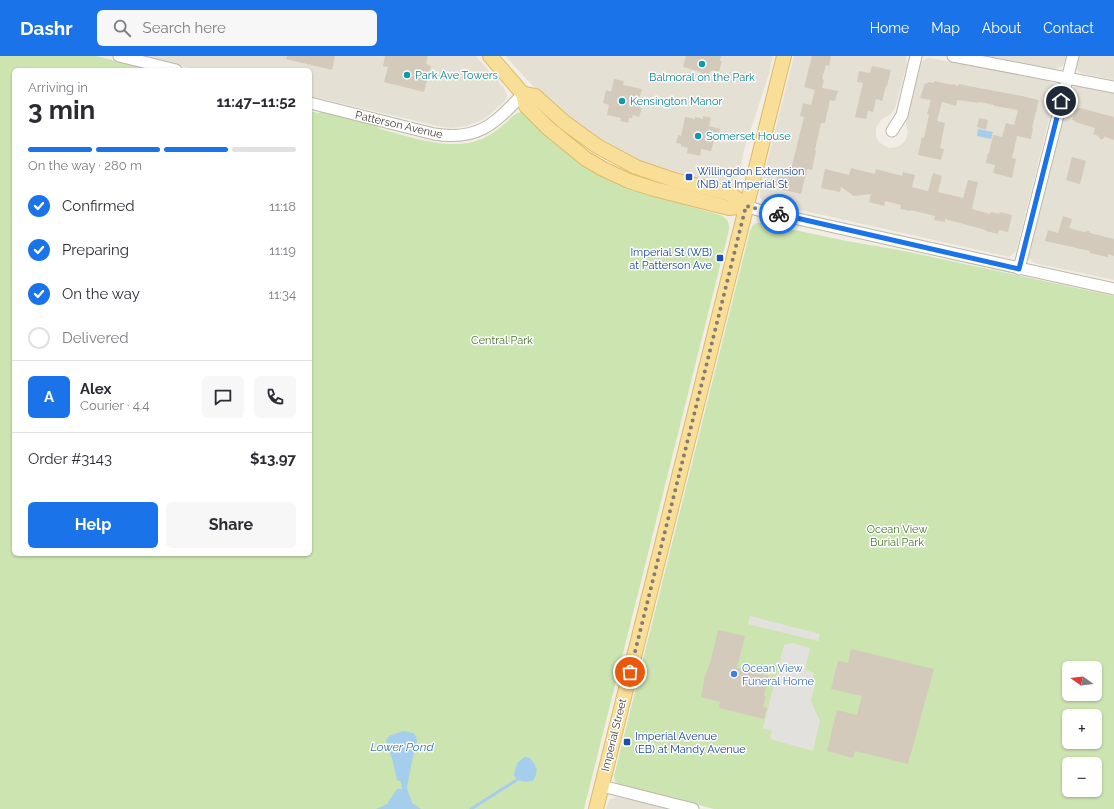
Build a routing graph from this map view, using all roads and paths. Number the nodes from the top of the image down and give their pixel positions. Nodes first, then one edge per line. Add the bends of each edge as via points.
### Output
1 (119, 56) edge
2 (490, 56) edge
3 (784, 56) edge
4 (916, 56) edge
5 (954, 56) edge
6 (1072, 56) edge
7 (168, 68) edge
8 (1067, 77) junction
9 (1114, 87) edge
10 (523, 94) junction
11 (312, 104) edge
12 (892, 131) dead end
13 (746, 206) junction
14 (1019, 269) junction
15 (1114, 289) edge
16 (602, 786) junction
17 (596, 809) edge
18 (693, 809) edge

1 - 7 street
2 - 10 main road
3 - 13 main road, Imperial Street
4 - 12 street via 902,115
5 - 8 street
6 - 8 street
8 - 9 street
8 - 14 street
10 - 11 street, Patterson Avenue via 490,125 472,134 459,136 434,134
10 - 13 main road via 535,96 564,122 597,146 636,167 674,180 732,194
13 - 14 street
13 - 16 main road, Imperial Street
14 - 15 street
16 - 17 main road, Imperial Street
16 - 18 street

